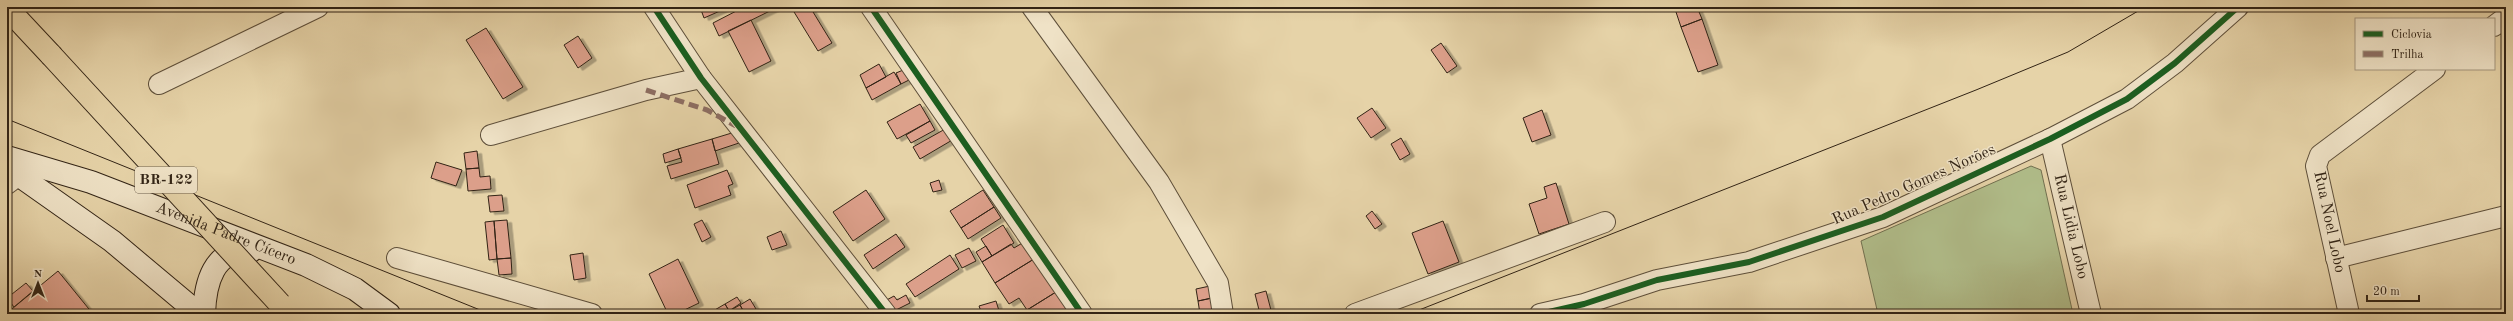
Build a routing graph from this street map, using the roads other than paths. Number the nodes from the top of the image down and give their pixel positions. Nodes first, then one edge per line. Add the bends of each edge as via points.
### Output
1 (318, 7) edge
2 (654, 7) edge
3 (871, 7) edge
4 (1032, 7) edge
5 (2238, 7) edge
6 (8, 10) edge
7 (2506, 17) edge
8 (2495, 25) edge
9 (2435, 70) edge
10 (701, 78) junction
11 (159, 84) dead end
12 (490, 135) dead end
13 (2050, 139) junction
14 (7, 157) edge
15 (11, 176) edge
16 (2506, 216) edge
17 (1605, 222) dead end
18 (276, 254) junction
19 (397, 258) dead end
20 (2336, 258) junction
21 (284, 309) edge
22 (199, 314) edge
23 (204, 314) edge
24 (389, 314) edge
25 (592, 314) edge
26 (886, 314) edge
27 (1082, 314) edge
28 (1223, 314) edge
29 (1355, 314) edge
30 (1540, 314) edge
31 (2091, 314) edge
32 (2344, 314) edge

1 - 11 street
2 - 10 street
3 - 27 street
4 - 28 street via 1158,182 1218,283
5 - 13 street, Rua Pedro Gomes Norões via 2128,99
6 - 21 highway, BR-122, bridge
7 - 8 street
9 - 20 street, Rua Noel Lobo via 2320,155 2316,166
10 - 12 street via 646,90
10 - 26 street
13 - 30 street, Rua Pedro Gomes Norões via 1903,208 1831,236 1749,262 1657,280 1584,304
13 - 31 street, Rua Lidia Lobo
14 - 18 main road, Avenida Padre Cícero via 91,182
15 - 22 main road via 112,240
16 - 20 street
17 - 29 street
18 - 23 main road via 246,251 224,257 212,272 205,289
18 - 24 main road, Avenida Padre Cícero via 355,288
19 - 25 street
20 - 32 street, Rua Noel Lobo

